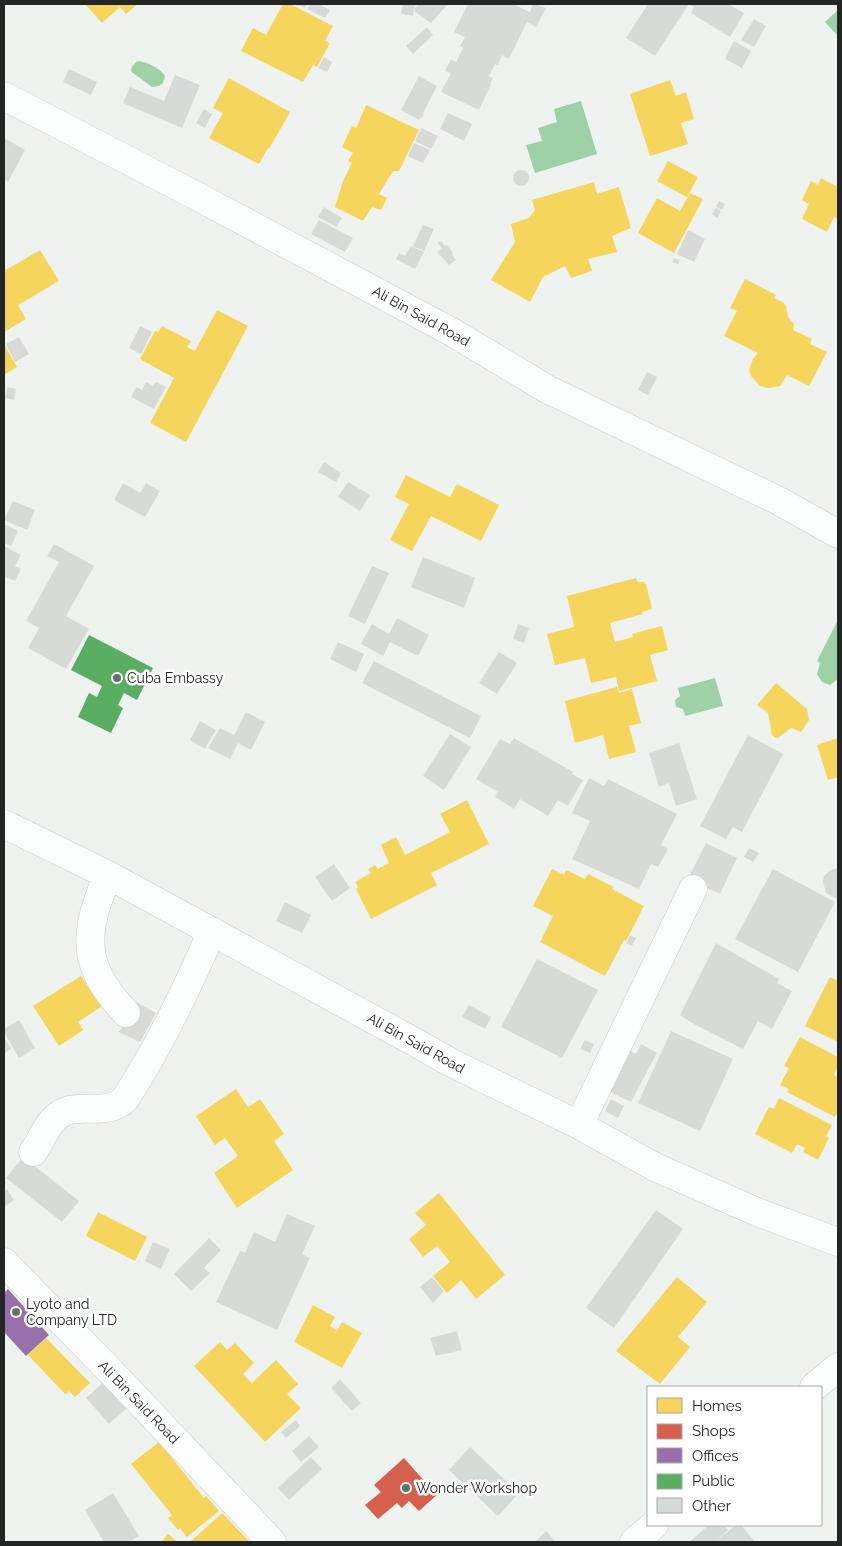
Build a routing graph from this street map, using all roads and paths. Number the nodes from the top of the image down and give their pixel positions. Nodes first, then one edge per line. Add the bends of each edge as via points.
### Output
1 (4, 96) edge
2 (838, 534) edge
3 (4, 824) edge
4 (108, 875) junction
5 (693, 889) dead end
6 (212, 931) junction
7 (126, 1013) dead end
8 (579, 1125) junction
9 (33, 1152) dead end
10 (838, 1242) edge
11 (4, 1262) edge
12 (838, 1367) edge
13 (815, 1386) edge
14 (653, 1526) edge
15 (272, 1542) edge
16 (634, 1542) edge

1 - 2 street, Ali Bin Said Road via 441,326 547,389 780,501
3 - 4 street, Ali Bin Said Road
4 - 6 street, Ali Bin Said Road
4 - 7 street via 91,924 92,961
5 - 8 street
6 - 8 street, Ali Bin Said Road via 450,1062
6 - 9 street via 163,1037 126,1099 108,1109 60,1114 44,1132
8 - 10 street, Ali Bin Said Road via 655,1167 757,1212
11 - 15 street, Ali Bin Said Road
12 - 13 street
14 - 16 street

